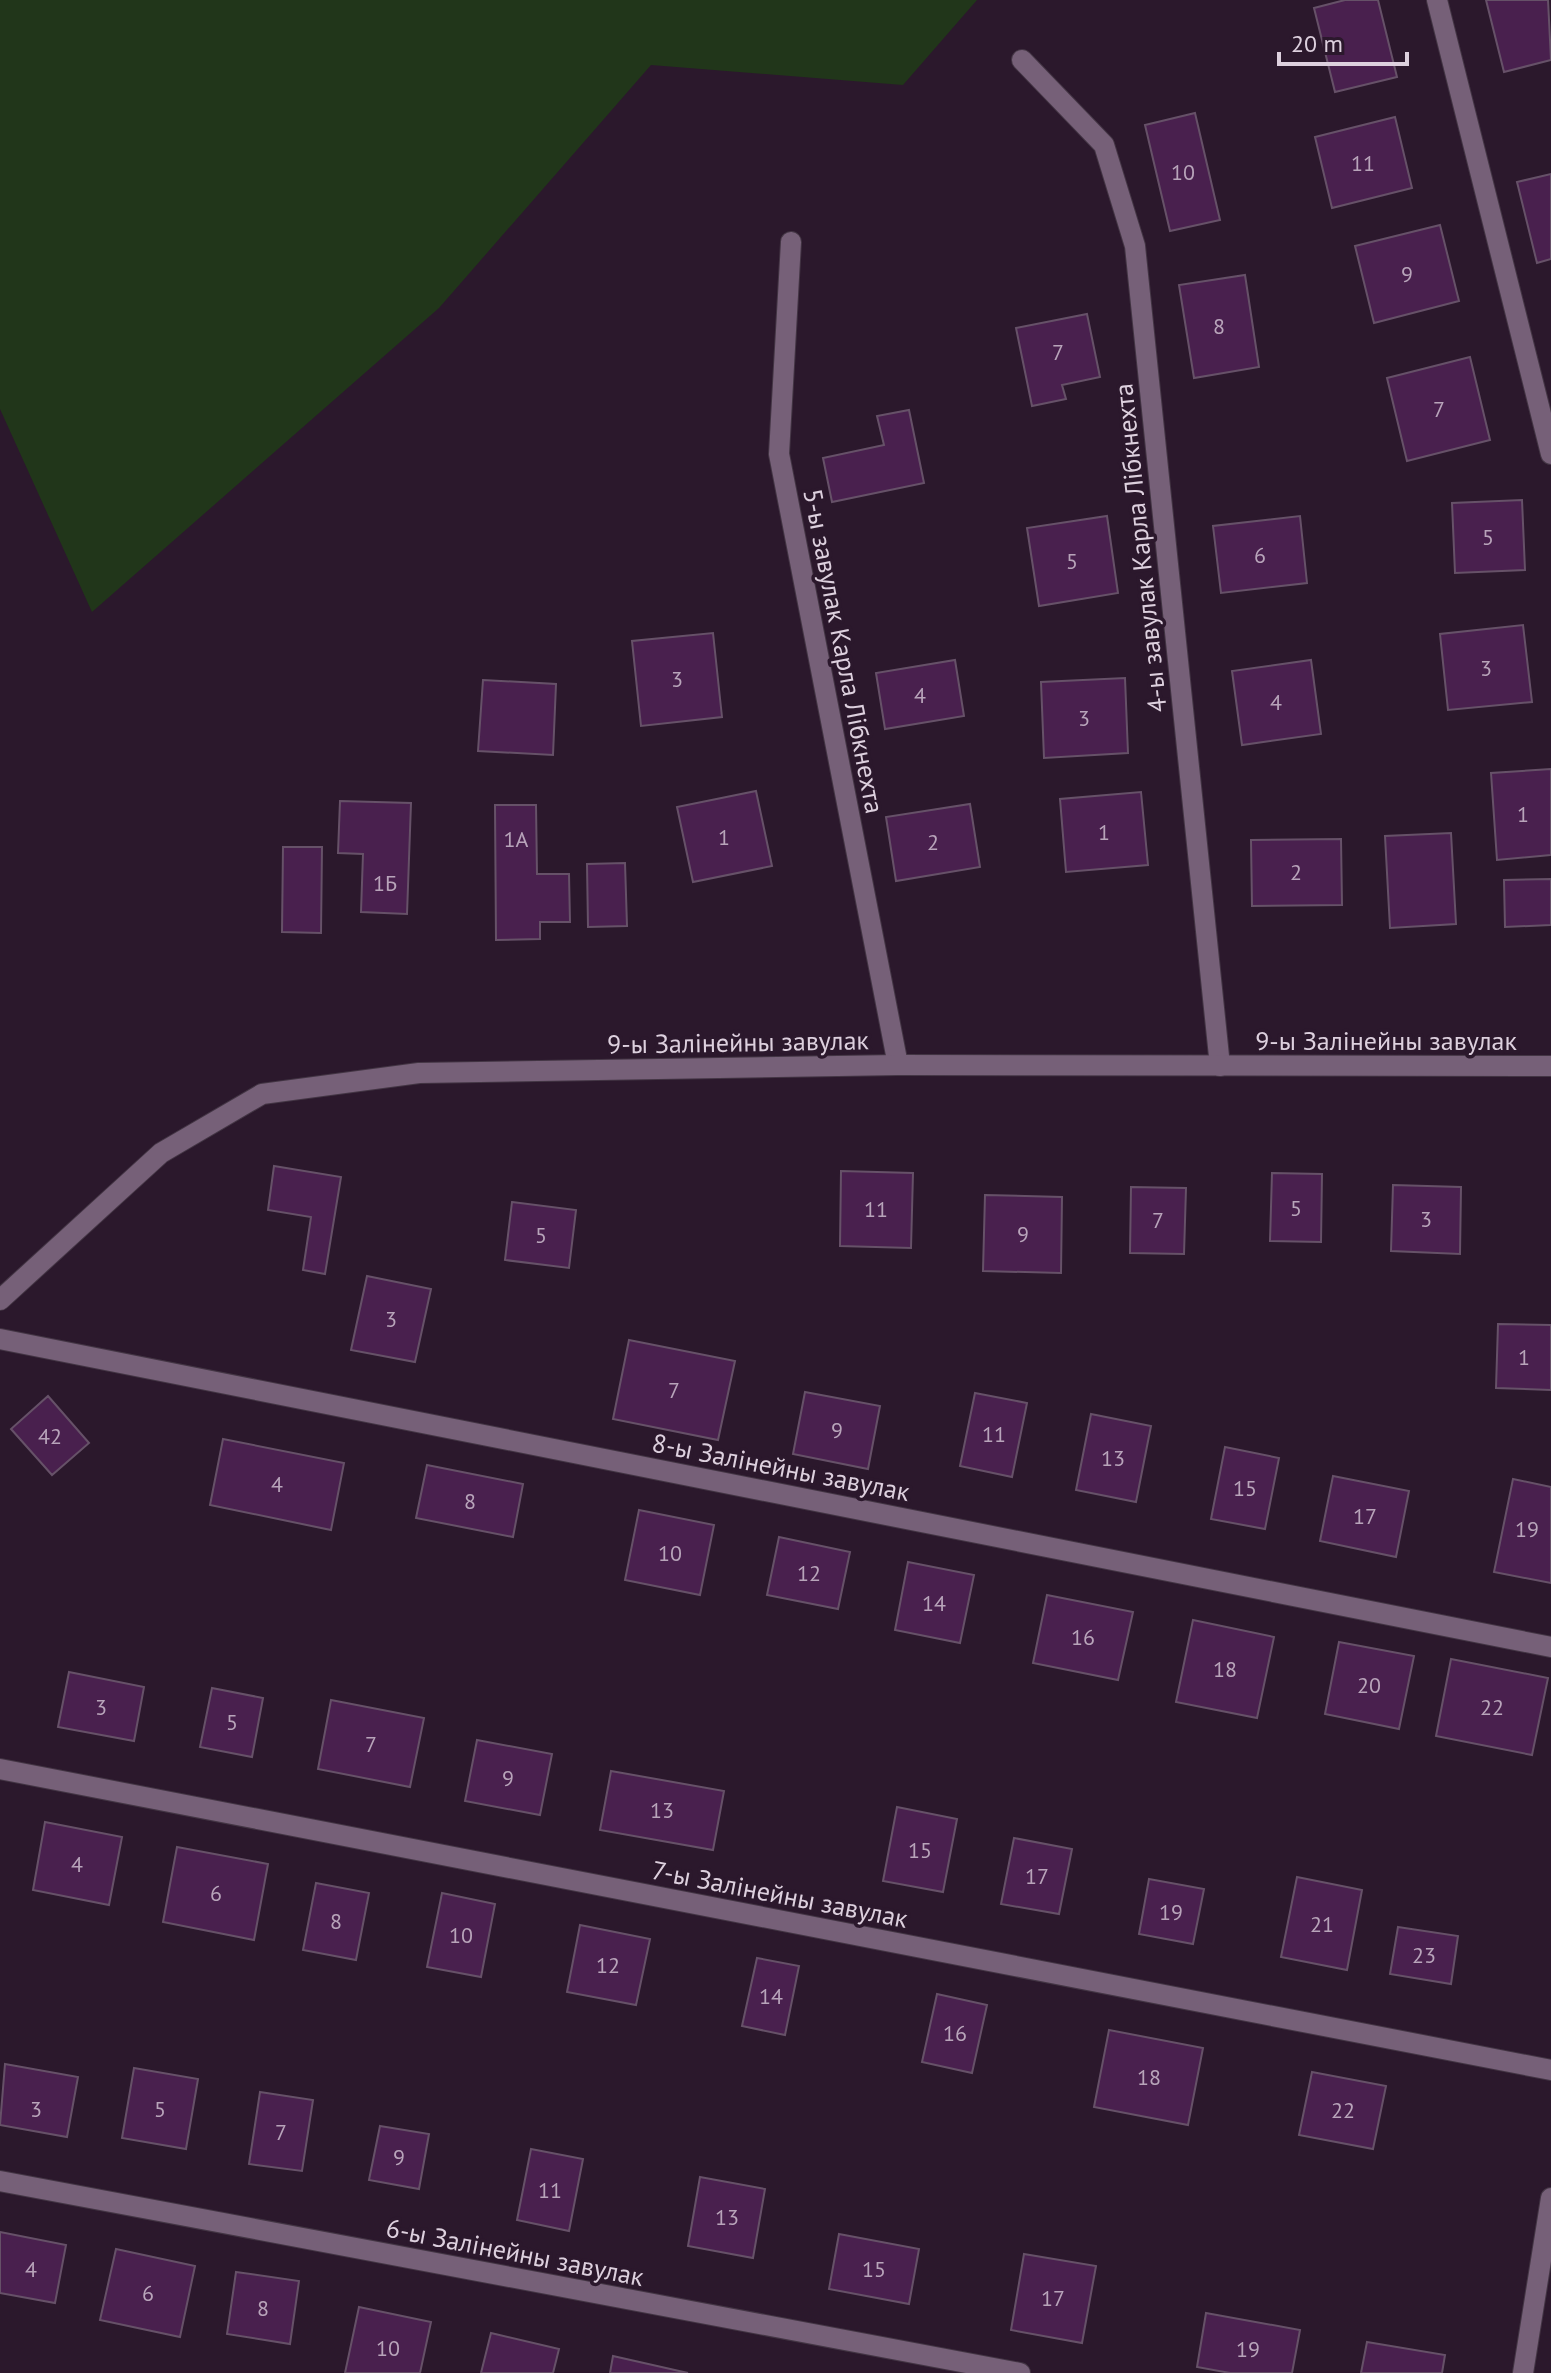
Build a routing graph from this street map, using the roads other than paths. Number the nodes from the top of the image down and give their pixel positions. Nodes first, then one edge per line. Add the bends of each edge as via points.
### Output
1 (1437, 0) edge
2 (1022, 60) dead end
3 (791, 242) dead end
4 (1551, 454) edge
5 (898, 1065) junction
6 (1220, 1066) junction
7 (1551, 1066) edge
8 (0, 1300) edge
9 (0, 1339) edge
10 (1551, 1647) edge
11 (0, 1769) edge
12 (1551, 2070) edge
13 (0, 2181) edge
14 (1551, 2198) edge
15 (1020, 2373) edge
16 (1523, 2373) edge

1 - 4 street
2 - 6 street, 4-ы завулак Карла Лібкнехта via 1104,145 1135,246
3 - 5 street, 5-ы завулак Карла Лібкнехта via 779,454
5 - 6 street, 9-ы Залінейны завулак
5 - 8 street, 9-ы Залінейны завулак via 419,1073 262,1094 161,1153
6 - 7 street, 9-ы Залінейны завулак
9 - 10 street, 8-ы Залінейны завулак
11 - 12 street, 7-ы Залінейны завулак
13 - 15 street, 6-ы Залінейны завулак
14 - 16 street

